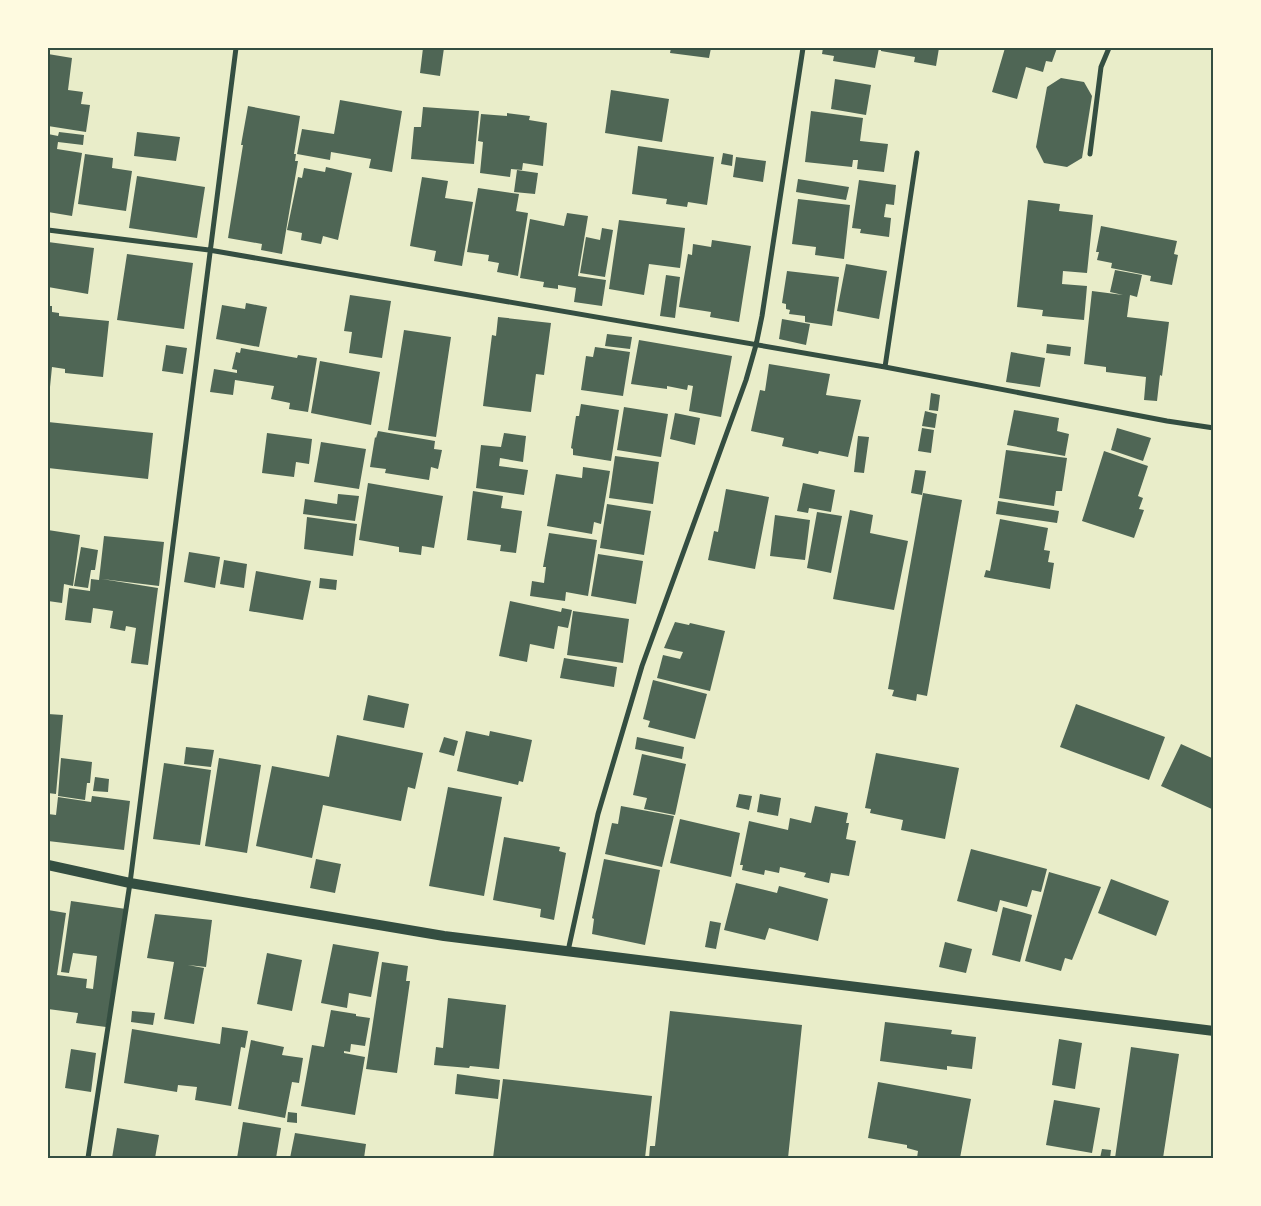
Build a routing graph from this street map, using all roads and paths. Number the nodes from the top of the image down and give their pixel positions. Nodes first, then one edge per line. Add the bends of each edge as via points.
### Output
1 (236, 48) edge
2 (803, 48) edge
3 (1109, 48) edge
4 (917, 153) dead end
5 (1090, 154) dead end
6 (48, 230) edge
7 (209, 250) junction
8 (756, 345) junction
9 (885, 367) junction
10 (1214, 428) edge
11 (48, 865) edge
12 (130, 882) junction
13 (568, 952) junction
14 (1214, 1031) edge
15 (88, 1158) edge

1 - 7 street
2 - 8 street
3 - 5 street via 1101,67
4 - 9 street
6 - 7 street
7 - 8 street
7 - 12 street
8 - 9 street
8 - 13 street via 642,666 598,814
9 - 10 street
11 - 12 main road
12 - 13 main road via 444,936
12 - 15 street
13 - 14 main road

